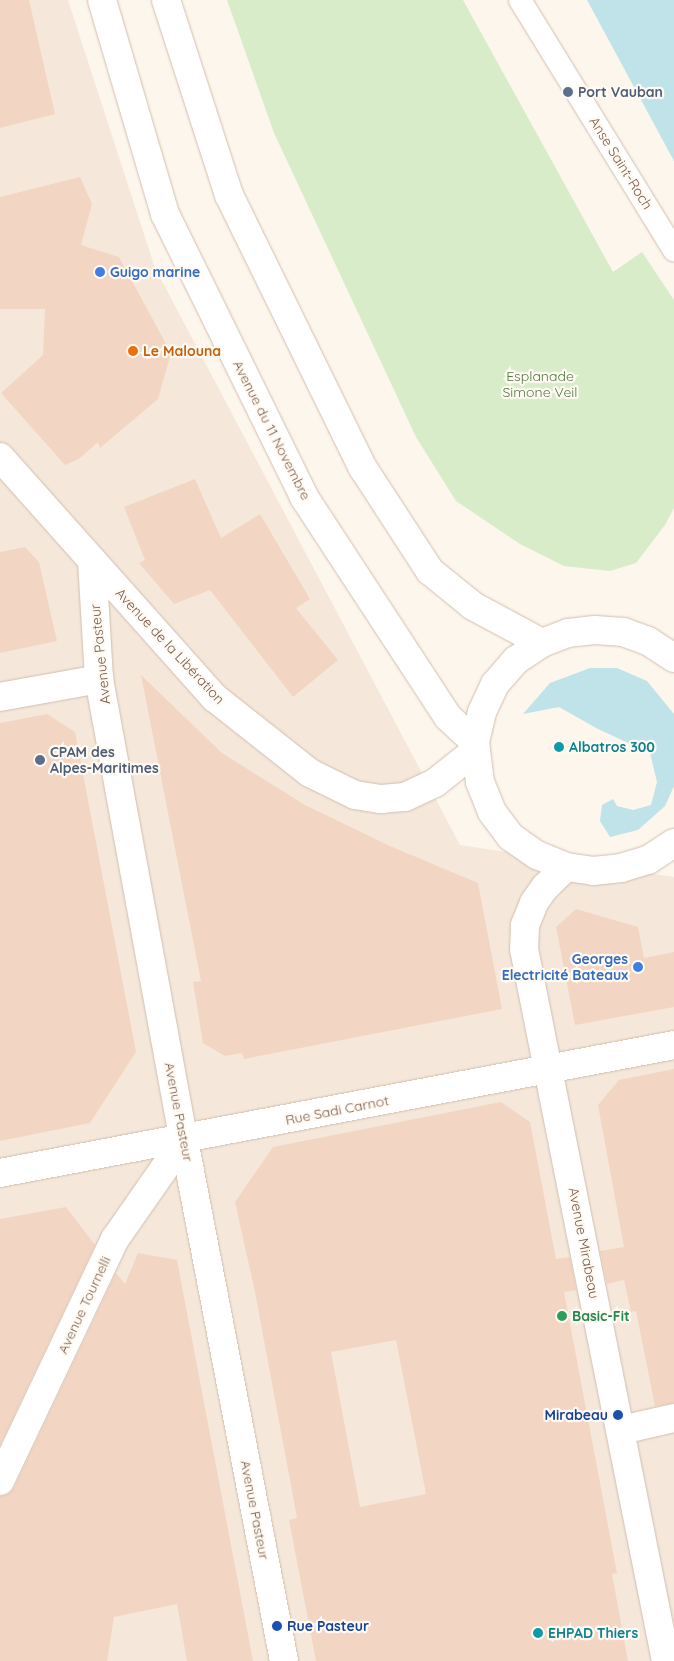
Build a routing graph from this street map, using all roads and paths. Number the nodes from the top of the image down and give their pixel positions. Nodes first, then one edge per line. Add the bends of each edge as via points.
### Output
1 (102, 0) edge
2 (166, 0) edge
3 (520, 0) edge
4 (674, 250) edge
5 (0, 457) edge
6 (92, 561) junction
7 (542, 643) junction
8 (674, 658) edge
9 (99, 678) junction
10 (0, 697) edge
11 (475, 747) junction
12 (673, 847) edge
13 (566, 867) junction
14 (674, 1045) edge
15 (546, 1068) junction
16 (184, 1140) junction
17 (0, 1174) edge
18 (674, 1418) edge
19 (621, 1430) junction
20 (0, 1481) edge
21 (284, 1661) edge
22 (666, 1661) edge

1 - 11 street, Avenue du 11 Novembre via 165,214 304,497 448,717
2 - 7 street via 229,195 363,468 430,571 473,606
3 - 4 lane, Anse Saint-Roch
5 - 6 street, Avenue de la Libération
6 - 9 street, Avenue Pasteur
6 - 11 street, Avenue de la Libération via 216,698 310,773 355,795 381,800 422,791
7 - 8 street via 568,633 595,630 623,632 648,641
7 - 11 street via 516,660 495,684 482,712
9 - 10 street
9 - 16 street, Avenue Pasteur
11 - 13 street via 480,782 492,812 511,837 537,855
12 - 13 street via 648,860 621,868 593,871
13 - 15 street, Avenue Mirabeau via 545,887 525,925 524,949
14 - 15 street, Rue Sadi Carnot
15 - 16 street, Rue Sadi Carnot
15 - 19 street, Avenue Mirabeau
16 - 17 street, Rue Sadi Carnot
16 - 20 street, Avenue Tournelli via 115,1239
16 - 21 street, Avenue Pasteur
18 - 19 street
19 - 22 street, Avenue Mirabeau

